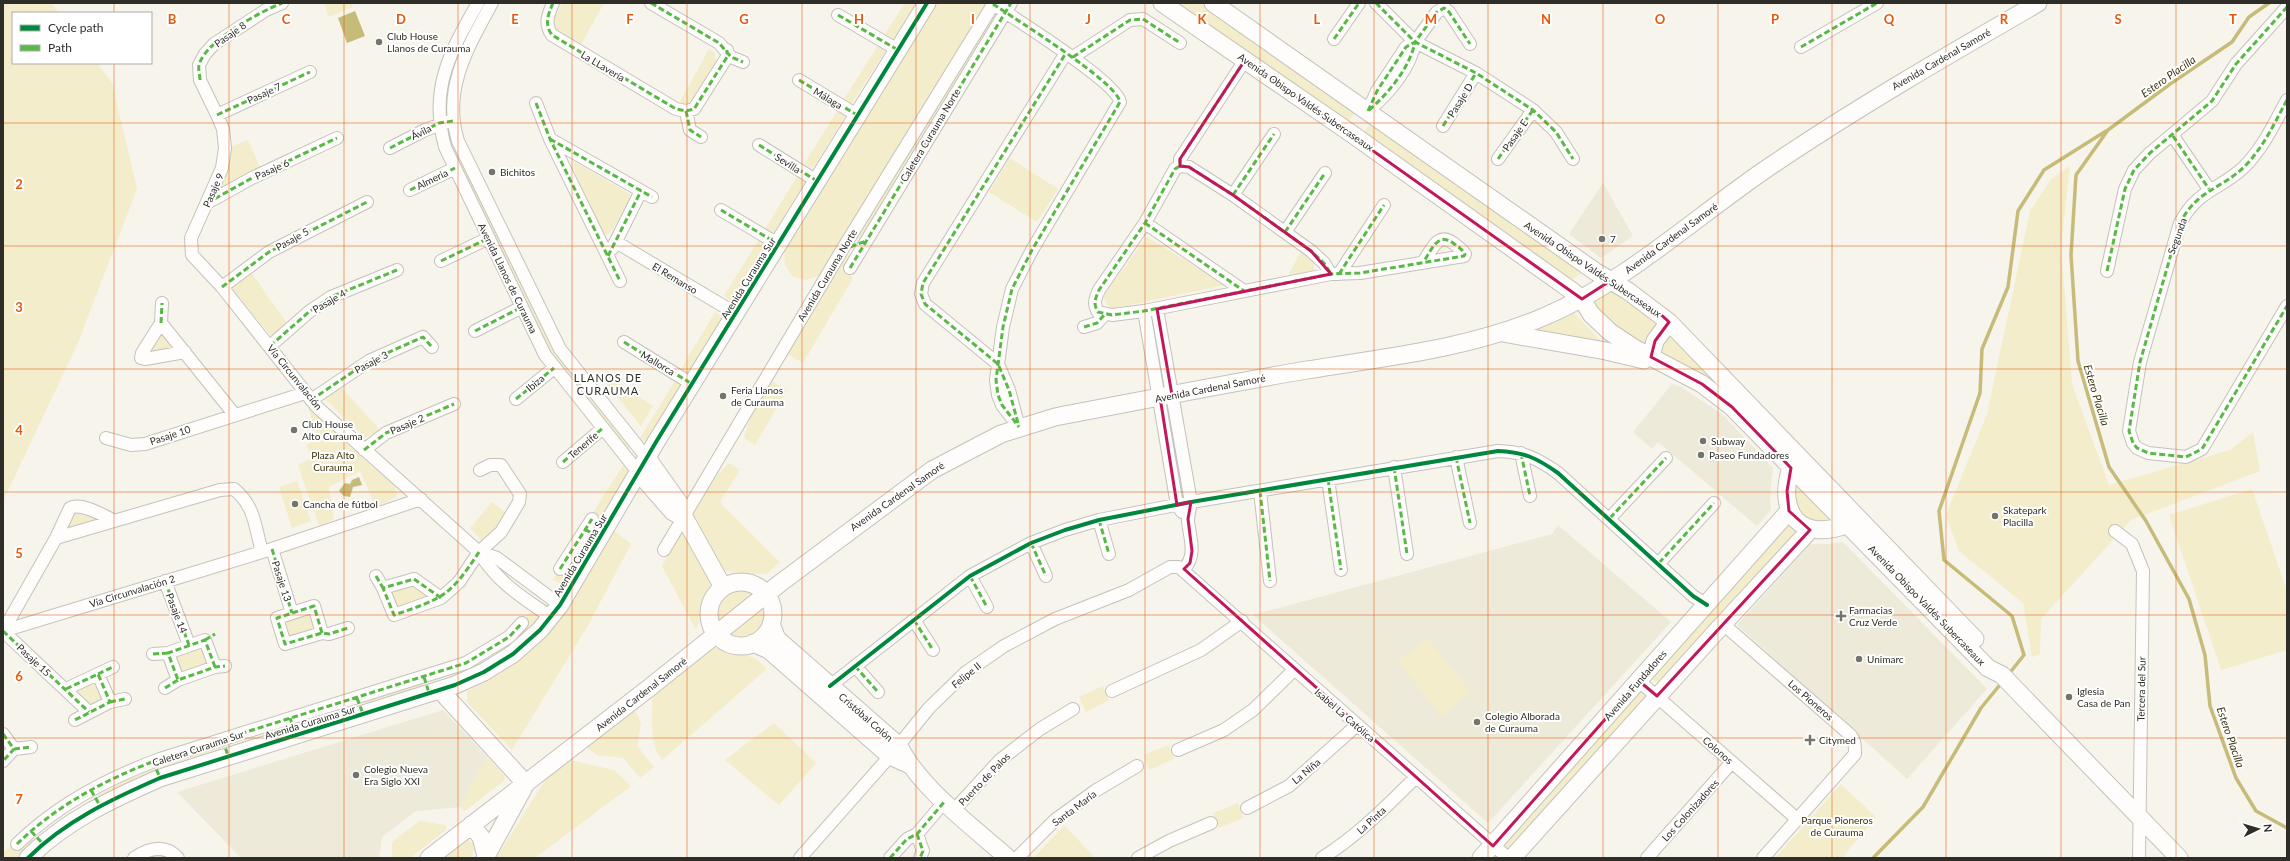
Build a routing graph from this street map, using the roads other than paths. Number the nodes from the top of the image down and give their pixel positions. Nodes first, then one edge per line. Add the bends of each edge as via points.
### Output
1 (282, 3) edge
2 (478, 3) edge
3 (492, 3) edge
4 (553, 3) edge
5 (651, 3) edge
6 (927, 3) edge
7 (1162, 3) edge
8 (1213, 3) edge
9 (1359, 3) edge
10 (1376, 3) edge
11 (1877, 3) edge
12 (2038, 3) edge
13 (994, 4) edge
14 (2287, 7) edge
15 (1008, 8) edge
16 (838, 15) dead end
17 (1334, 39) dead end
18 (1415, 42) junction
19 (1180, 43) dead end
20 (1470, 44) dead end
21 (1801, 47) dead end
22 (726, 50) junction
23 (898, 50) junction
24 (1069, 55) junction
25 (1245, 60) junction
26 (743, 62) dead end
27 (310, 72) dead end
28 (1476, 73) junction
29 (200, 80) joint
30 (799, 80) dead end
31 (2287, 100) edge
32 (536, 103) dead end
33 (1532, 110) junction
34 (686, 112) junction
35 (1368, 112) junction
36 (218, 115) junction
37 (857, 115) junction
38 (453, 121) junction
39 (439, 123) junction
40 (1443, 126) dead end
41 (1274, 134) dead end
42 (1352, 134) junction
43 (2173, 136) junction
44 (701, 137) dead end
45 (337, 138) dead end
46 (550, 139) junction
47 (759, 145) dead end
48 (390, 148) dead end
49 (1498, 159) dead end
50 (1574, 159) dead end
51 (1180, 166) junction
52 (455, 168) junction
53 (1325, 173) dead end
54 (817, 181) junction
55 (2209, 189) junction
56 (410, 190) dead end
57 (641, 191) junction
58 (1233, 195) junction
59 (652, 196) dead end
60 (367, 202) dead end
61 (207, 203) junction
62 (1384, 205) dead end
63 (720, 210) dead end
64 (1145, 223) junction
65 (1285, 232) junction
66 (489, 238) junction
67 (866, 241) junction
68 (616, 242) junction
69 (778, 244) junction
70 (842, 250) junction
71 (192, 255) joint
72 (608, 256) junction
73 (441, 261) dead end
74 (1424, 261) dead end
75 (850, 268) dead end
76 (397, 270) dead end
77 (2107, 271) dead end
78 (1335, 274) junction
79 (620, 281) dead end
80 (1610, 281) junction
81 (222, 287) junction
82 (1244, 291) junction
83 (1582, 299) junction
84 (162, 303) dead end
85 (2287, 306) edge
86 (522, 307) junction
87 (1157, 309) junction
88 (1144, 311) junction
89 (735, 314) junction
90 (1104, 315) junction
91 (1669, 322) junction
92 (161, 324) junction
93 (1084, 327) dead end
94 (475, 331) dead end
95 (1502, 333) junction
96 (624, 342) dead end
97 (270, 346) junction
98 (432, 347) dead end
99 (185, 352) junction
100 (1651, 357) junction
101 (998, 364) junction
102 (554, 368) junction
103 (1677, 370) junction
104 (692, 384) junction
105 (308, 396) junction
106 (1166, 396) junction
107 (516, 399) dead end
108 (454, 404) dead end
109 (234, 414) junction
110 (1019, 427) junction
111 (603, 428) junction
112 (106, 438) dead end
113 (364, 450) junction
114 (1521, 453) junction
115 (1456, 457) junction
116 (1666, 458) dead end
117 (563, 462) dead end
118 (642, 465) junction
119 (1394, 467) junction
120 (1791, 468) junction
121 (480, 470) dead end
122 (1328, 479) junction
123 (1260, 491) junction
124 (1530, 496) dead end
125 (421, 499) junction
126 (1191, 502) junction
127 (1714, 503) dead end
128 (1177, 505) junction
129 (1789, 511) junction
130 (684, 517) junction
131 (592, 518) dead end
132 (1610, 518) junction
133 (1188, 519) junction
134 (1099, 520) junction
135 (115, 521) junction
136 (1470, 523) dead end
137 (1848, 524) junction
138 (1810, 530) junction
139 (2115, 531) dead end
140 (592, 534) junction
141 (56, 538) junction
142 (1031, 544) junction
143 (267, 550) junction
144 (664, 550) dead end
145 (479, 552) junction
146 (1110, 554) dead end
147 (1408, 554) dead end
148 (1659, 563) junction
149 (560, 569) dead end
150 (1184, 569) junction
151 (1341, 570) dead end
152 (376, 576) dead end
153 (970, 576) junction
154 (1046, 576) dead end
155 (165, 581) junction
156 (1270, 581) dead end
157 (723, 587) junction
158 (383, 588) junction
159 (766, 594) junction
160 (441, 598) junction
161 (1706, 605) junction
162 (987, 608) dead end
163 (555, 611) junction
164 (292, 613) junction
165 (914, 620) junction
166 (1242, 621) junction
167 (522, 623) dead end
168 (771, 624) junction
169 (1722, 624) junction
170 (348, 628) dead end
171 (3, 631) edge
172 (322, 633) junction
173 (717, 634) junction
174 (754, 643) junction
175 (190, 645) junction
176 (932, 650) dead end
177 (168, 653) junction
178 (153, 654) dead end
179 (493, 658) junction
180 (855, 666) junction
181 (113, 667) dead end
182 (1294, 670) junction
183 (98, 674) junction
184 (2002, 675) junction
185 (424, 677) junction
186 (178, 680) junction
187 (1639, 681) junction
188 (830, 686) junction
189 (165, 688) dead end
190 (66, 689) junction
191 (435, 691) junction
192 (1112, 691) dead end
193 (878, 692) dead end
194 (1657, 696) junction
195 (357, 698) junction
196 (125, 699) dead end
197 (110, 702) junction
198 (1073, 709) dead end
199 (89, 712) junction
200 (363, 714) junction
201 (290, 718) junction
202 (75, 720) dead end
203 (1357, 725) junction
204 (3, 734) edge
205 (296, 735) junction
206 (223, 740) junction
207 (31, 747) dead end
208 (14, 749) junction
209 (1178, 750) dead end
210 (894, 751) junction
211 (228, 756) junction
212 (3, 761) edge
213 (154, 761) junction
214 (1732, 762) junction
215 (1137, 766) dead end
216 (1416, 777) junction
217 (160, 778) junction
218 (526, 784) junction
219 (91, 790) junction
220 (100, 806) junction
221 (950, 806) junction
222 (1248, 808) dead end
223 (2139, 816) junction
224 (1797, 819) junction
225 (1211, 823) dead end
226 (471, 825) junction
227 (31, 831) junction
228 (917, 834) junction
229 (17, 844) dead end
230 (43, 844) junction
231 (1493, 846) junction
232 (486, 857) edge
233 (28, 858) edge
234 (134, 858) edge
235 (178, 858) edge
236 (429, 858) edge
237 (800, 858) edge
238 (890, 858) edge
239 (920, 858) edge
240 (1008, 858) edge
241 (1016, 858) edge
242 (1138, 858) edge
243 (1322, 858) edge
244 (1481, 858) edge
245 (1508, 858) edge
246 (1512, 858) edge
247 (1647, 858) edge
248 (1763, 858) edge
249 (2139, 858) edge
250 (2179, 858) edge

1 - 29 street, Pasaje 8 via 266,10 214,44 199,65
2 - 39 street, Avenida Llanos de Curauma via 456,41 443,75
3 - 38 street, Avenida Llanos de Curauma via 468,47 457,74 453,97
4 - 34 street, La LLavería via 547,17 548,29 552,35 676,109
5 - 22 street via 719,43
6 - 23 street, Avenida Curauma Sur
7 - 25 street, Avenida Obispo Valdés Subercaseaux
8 - 35 street, Avenida Obispo Valdés Subercaseaux
9 - 17 street
10 - 18 street
11 - 21 street
12 - 80 street, Avenida Cardenal Samoré via 1876,97 1770,166
13 - 15 street
13 - 70 street, Avenida Curauma Norte
14 - 43 street via 2236,64 2212,100
15 - 24 street
15 - 67 street, Caletera Curauma Norte
16 - 23 street
18 - 20 street via 1437,12 1444,8
18 - 28 street
18 - 35 street via 1406,47 1376,91
19 - 24 street via 1143,19 1136,19
22 - 26 street via 731,57
22 - 34 street via 727,57 699,102 694,109
23 - 37 street, Avenida Curauma Sur
24 - 101 street via 1114,91 1119,98 1119,107 1032,250 1012,289
24 - 101 street via 923,283 921,294 925,304
25 - 42 street, Avenida Obispo Valdés Subercaseaux
25 - 51 street via 1180,160
27 - 36 street, Pasaje 7
28 - 33 street
28 - 40 street, Pasaje D
29 - 36 street, Pasaje 9
30 - 37 street, Málaga
31 - 55 street, Segunda via 2263,145 2252,159 2232,177
32 - 46 street
33 - 49 street, Pasaje E
33 - 50 street via 1556,132
34 - 44 street via 690,130
35 - 42 street
35 - 80 street, Avenida Obispo Valdés Subercaseaux
36 - 61 street, Pasaje 9 via 225,148 222,168
37 - 54 street, Avenida Curauma Sur
38 - 39 street, Ávila
38 - 118 street, Avenida Llanos de Curauma via 462,151 560,349
39 - 48 street, Ávila
39 - 52 street, Avenida Llanos de Curauma via 445,147
41 - 58 street
42 - 83 street, Avenida Obispo Valdés Subercaseaux
43 - 55 street
43 - 77 street via 2150,153 2134,170 2125,189
45 - 61 street, Pasaje 6 via 252,178
46 - 57 street
46 - 72 street
47 - 54 street, Sevilla
51 - 58 street via 1189,167
51 - 64 street via 1174,169
52 - 56 street, Almeria
52 - 66 street, Avenida Llanos de Curauma
53 - 65 street
54 - 69 street, Avenida Curauma Sur
55 - 85 street, Segunda via 2190,207 2180,223 2140,362 2129,431 2133,443 2148,453 2191,455 2206,444
57 - 59 street
57 - 68 street
58 - 65 street
60 - 81 street, Pasaje 5 via 269,252
61 - 71 street, Pasaje 9 via 191,238
62 - 78 street
63 - 69 street
64 - 82 street
64 - 90 street via 1095,299 1094,307
65 - 78 street
66 - 73 street
66 - 86 street, Avenida Llanos de Curauma
67 - 70 street
67 - 75 street, Caletera Curauma Norte
68 - 72 street
68 - 89 street, El Remanso
69 - 89 street, Avenida Curauma Sur
70 - 130 street, Avenida Curauma Norte
71 - 81 street, Vía Circunvalación
72 - 79 street
74 - 78 street
76 - 97 street, Pasaje 4 via 331,297 310,311
78 - 82 street
80 - 83 street, Avenida Cardenal Samoré
80 - 91 street, Avenida Obispo Valdés Subercaseaux via 1628,291
81 - 97 street, Vía Circunvalación
82 - 87 street
83 - 95 street, Avenida Cardenal Samoré
83 - 100 street, Avenida Obispo Valdés Subercaseaux via 1591,314 1610,332
84 - 92 street
86 - 94 street
86 - 102 street, Avenida Llanos de Curauma
87 - 88 street
87 - 106 street
88 - 90 street
88 - 106 street
89 - 104 street, Avenida Curauma Sur
90 - 93 street via 1097,324
91 - 100 street via 1655,341
91 - 184 street, Avenida Obispo Valdés Subercaseaux via 1985,648 1995,660
92 - 99 street
92 - 99 street via 141,358
95 - 103 street via 1606,351
95 - 106 street, Avenida Cardenal Samoré via 1449,346
96 - 104 street, Mallorca
97 - 105 street, Vía Circunvalación
98 - 105 street, Pasaje 3 via 423,337 369,361
99 - 109 street
100 - 103 street, Avenida Obispo Valdés Subercaseaux
101 - 110 street via 998,395 1002,405
102 - 107 street, Ibiza
102 - 111 street, Avenida Llanos de Curauma
103 - 120 street, Avenida Obispo Valdés Subercaseaux via 1702,384 1732,407
104 - 118 street, Avenida Curauma Sur
105 - 109 street, Pasaje 10
105 - 113 street, Vía Circunvalación
106 - 110 street, Avenida Cardenal Samoré
106 - 126 street
106 - 128 street
108 - 113 street, Pasaje 2 via 386,433
109 - 112 street, Pasaje 10 via 145,444 130,445
110 - 159 street, Avenida Cardenal Samoré via 984,442 932,470
111 - 117 street, Tenerife
111 - 118 street, Avenida Llanos de Curauma
113 - 125 street, Vía Circunvalación
114 - 115 street via 1498,451
114 - 124 street
114 - 132 street via 1537,458 1558,473
115 - 119 street
115 - 136 street
116 - 132 street
118 - 130 street, Avenida Llanos de Curauma via 679,503
118 - 140 street, Avenida Curauma Sur
119 - 122 street
119 - 147 street
120 - 129 street via 1787,491
120 - 137 street, Avenida Obispo Valdés Subercaseaux
121 - 145 street via 490,465 501,466 520,494 519,502 501,532
122 - 123 street
122 - 151 street
123 - 126 street
123 - 156 street
125 - 143 street, Vía Circunvalación 2
125 - 145 street, Vía Circunvalación
126 - 128 street
126 - 133 street
127 - 148 street
128 - 133 street
128 - 134 street
129 - 138 street
129 - 161 street, Avenida Fundadores
130 - 144 street, Avenida Curauma Norte
130 - 157 street, Avenida Llanos de Curauma
131 - 140 street
132 - 148 street
133 - 150 street via 1192,551 1190,563
134 - 142 street via 1064,530
134 - 146 street
135 - 141 street
135 - 141 street via 74,506 68,512
135 - 143 street via 220,490 234,489 245,498
137 - 138 street via 1822,531
137 - 184 street, Avenida Obispo Valdés Subercaseaux via 1988,668
138 - 169 street
139 - 223 street, Tercera del Sur via 2132,544 2143,571
140 - 149 street
140 - 163 street, Avenida Curauma Sur
141 - 171 street
142 - 153 street
142 - 154 street
143 - 155 street, Vía Circunvalación 2
143 - 164 street, Pasaje 13
145 - 160 street via 459,582
145 - 163 street via 498,558
148 - 161 street
150 - 166 street, Isabel La Católica
150 - 210 street, Felipe II via 1170,567 1129,590 1055,619 1004,646 960,678 929,708
152 - 158 street
153 - 162 street
153 - 165 street
155 - 171 street, Vía Circunvalación 2
155 - 175 street, Pasaje 14
157 - 159 street via 734,582 746,582 757,586
157 - 173 street via 714,596 709,609 710,622
158 - 160 street via 414,579
158 - 160 street via 394,615
159 - 168 street via 771,605
159 - 173 street, Avenida Cardenal Samoré
161 - 187 street, Avenida Fundadores
163 - 179 street, Avenida Curauma Sur via 528,641
164 - 172 street, Pasaje 13 via 314,606
164 - 172 street, Pasaje 13 via 277,618 285,644
165 - 176 street
165 - 180 street
166 - 182 street, Isabel La Católica
166 - 192 street via 1201,650
167 - 179 street, Caletera Curauma Sur
168 - 174 street via 764,635
168 - 188 street, Cristóbal Colón via 777,639
169 - 194 street
169 - 224 street, Los Pioneros via 1853,737 1855,754
170 - 172 street, Pasaje 13 via 329,634
171 - 190 street, Pasaje 15
173 - 174 street via 734,644
173 - 218 street, Avenida Cardenal Samoré
174 - 210 street, Cristóbal Colón via 769,650
175 - 177 street, Pasaje 14
175 - 186 street, Pasaje 14 via 210,637 220,666
177 - 178 street, Pasaje 14
177 - 186 street
179 - 185 street, Caletera Curauma Sur via 466,663
179 - 191 street, Avenida Curauma Sur via 470,679
180 - 188 street
180 - 193 street
181 - 183 street
182 - 203 street, Isabel La Católica
182 - 209 street via 1253,710 1224,730
183 - 190 street
183 - 197 street
184 - 223 street
185 - 191 street
185 - 195 street, Caletera Curauma Sur
186 - 189 street, Pasaje 14
187 - 194 street, Colonos
187 - 231 street, Avenida Fundadores
188 - 210 street, Cristóbal Colón
190 - 199 street, Pasaje 15
191 - 200 street, Avenida Curauma Sur
191 - 218 street
194 - 214 street, Colonos
194 - 246 street
195 - 200 street
195 - 201 street, Caletera Curauma Sur
196 - 197 street
197 - 199 street
198 - 221 street, Puerto de Palos via 1040,729 1000,760
199 - 202 street
200 - 205 street, Avenida Curauma Sur
201 - 205 street
201 - 206 street, Caletera Curauma Sur
203 - 216 street, Isabel La Católica
203 - 222 street, La Niña via 1288,786
204 - 208 street
205 - 211 street, Avenida Curauma Sur
206 - 211 street
206 - 213 street, Caletera Curauma Sur
207 - 208 street
208 - 212 street
210 - 221 street, Cristóbal Colón
210 - 237 street, Felipe II
211 - 217 street, Avenida Curauma Sur
213 - 217 street
213 - 219 street, Caletera Curauma Sur
214 - 224 street, Colonos
214 - 247 street, Los Colonizadores
215 - 241 street, Santa María via 1095,791 1055,820
216 - 231 street, Isabel La Católica
216 - 243 street, La Pinta via 1369,824
217 - 220 street, Avenida Curauma Sur
218 - 226 street, Avenida Cardenal Samoré
218 - 232 street
219 - 220 street
219 - 227 street, Caletera Curauma Sur
220 - 230 street, Avenida Curauma Sur via 70,823
221 - 228 street, Puerto de Palos
221 - 240 street, Cristóbal Colón
223 - 249 street, Tercera del Sur
223 - 250 street
224 - 248 street, Los Pioneros
225 - 242 street
226 - 232 street via 481,837
226 - 236 street, Avenida Cardenal Samoré
227 - 229 street, Caletera Curauma Sur
227 - 230 street
228 - 238 street, Puerto de Palos via 907,839
228 - 239 street via 923,851
230 - 233 street, Avenida Curauma Sur
231 - 244 street, Avenida Fundadores
231 - 245 street, Isabel La Católica
234 - 235 street via 162,848 173,852

